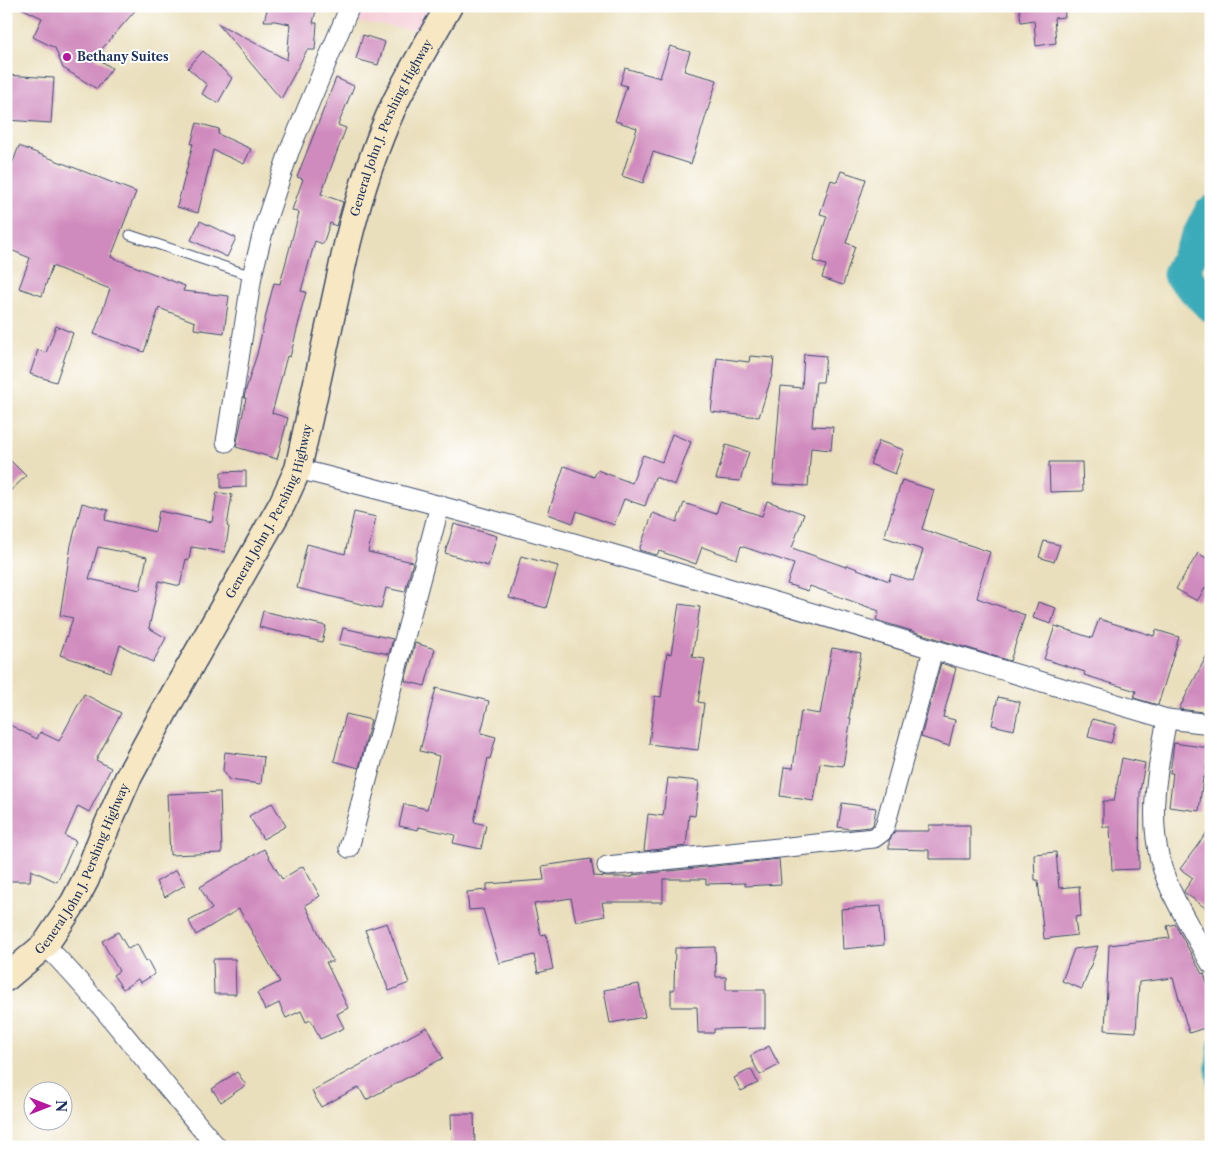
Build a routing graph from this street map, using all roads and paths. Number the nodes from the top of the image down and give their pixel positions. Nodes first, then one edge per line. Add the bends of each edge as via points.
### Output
1 (350, 6) edge
2 (449, 6) edge
3 (130, 235) dead end
4 (252, 276) junction
5 (226, 442) dead end
6 (298, 469) junction
7 (440, 505) junction
8 (933, 650) junction
9 (1167, 719) junction
10 (1211, 724) edge
11 (349, 848) dead end
12 (607, 866) dead end
13 (45, 945) junction
14 (1211, 964) edge
15 (6, 978) edge
16 (217, 1147) edge

1 - 4 street via 289,152
2 - 6 main road, General John J. Pershing Highway via 395,104 371,163 356,209
3 - 4 lane
4 - 5 street
6 - 7 street
6 - 13 main road, General John J. Pershing Highway via 282,504 128,778 78,895
7 - 8 street
7 - 11 street
8 - 9 street
8 - 12 street via 885,826 874,838
9 - 10 street
9 - 14 street via 1157,772 1155,835 1160,862 1176,899
13 - 15 main road, General John J. Pershing Highway
13 - 16 street via 94,997

